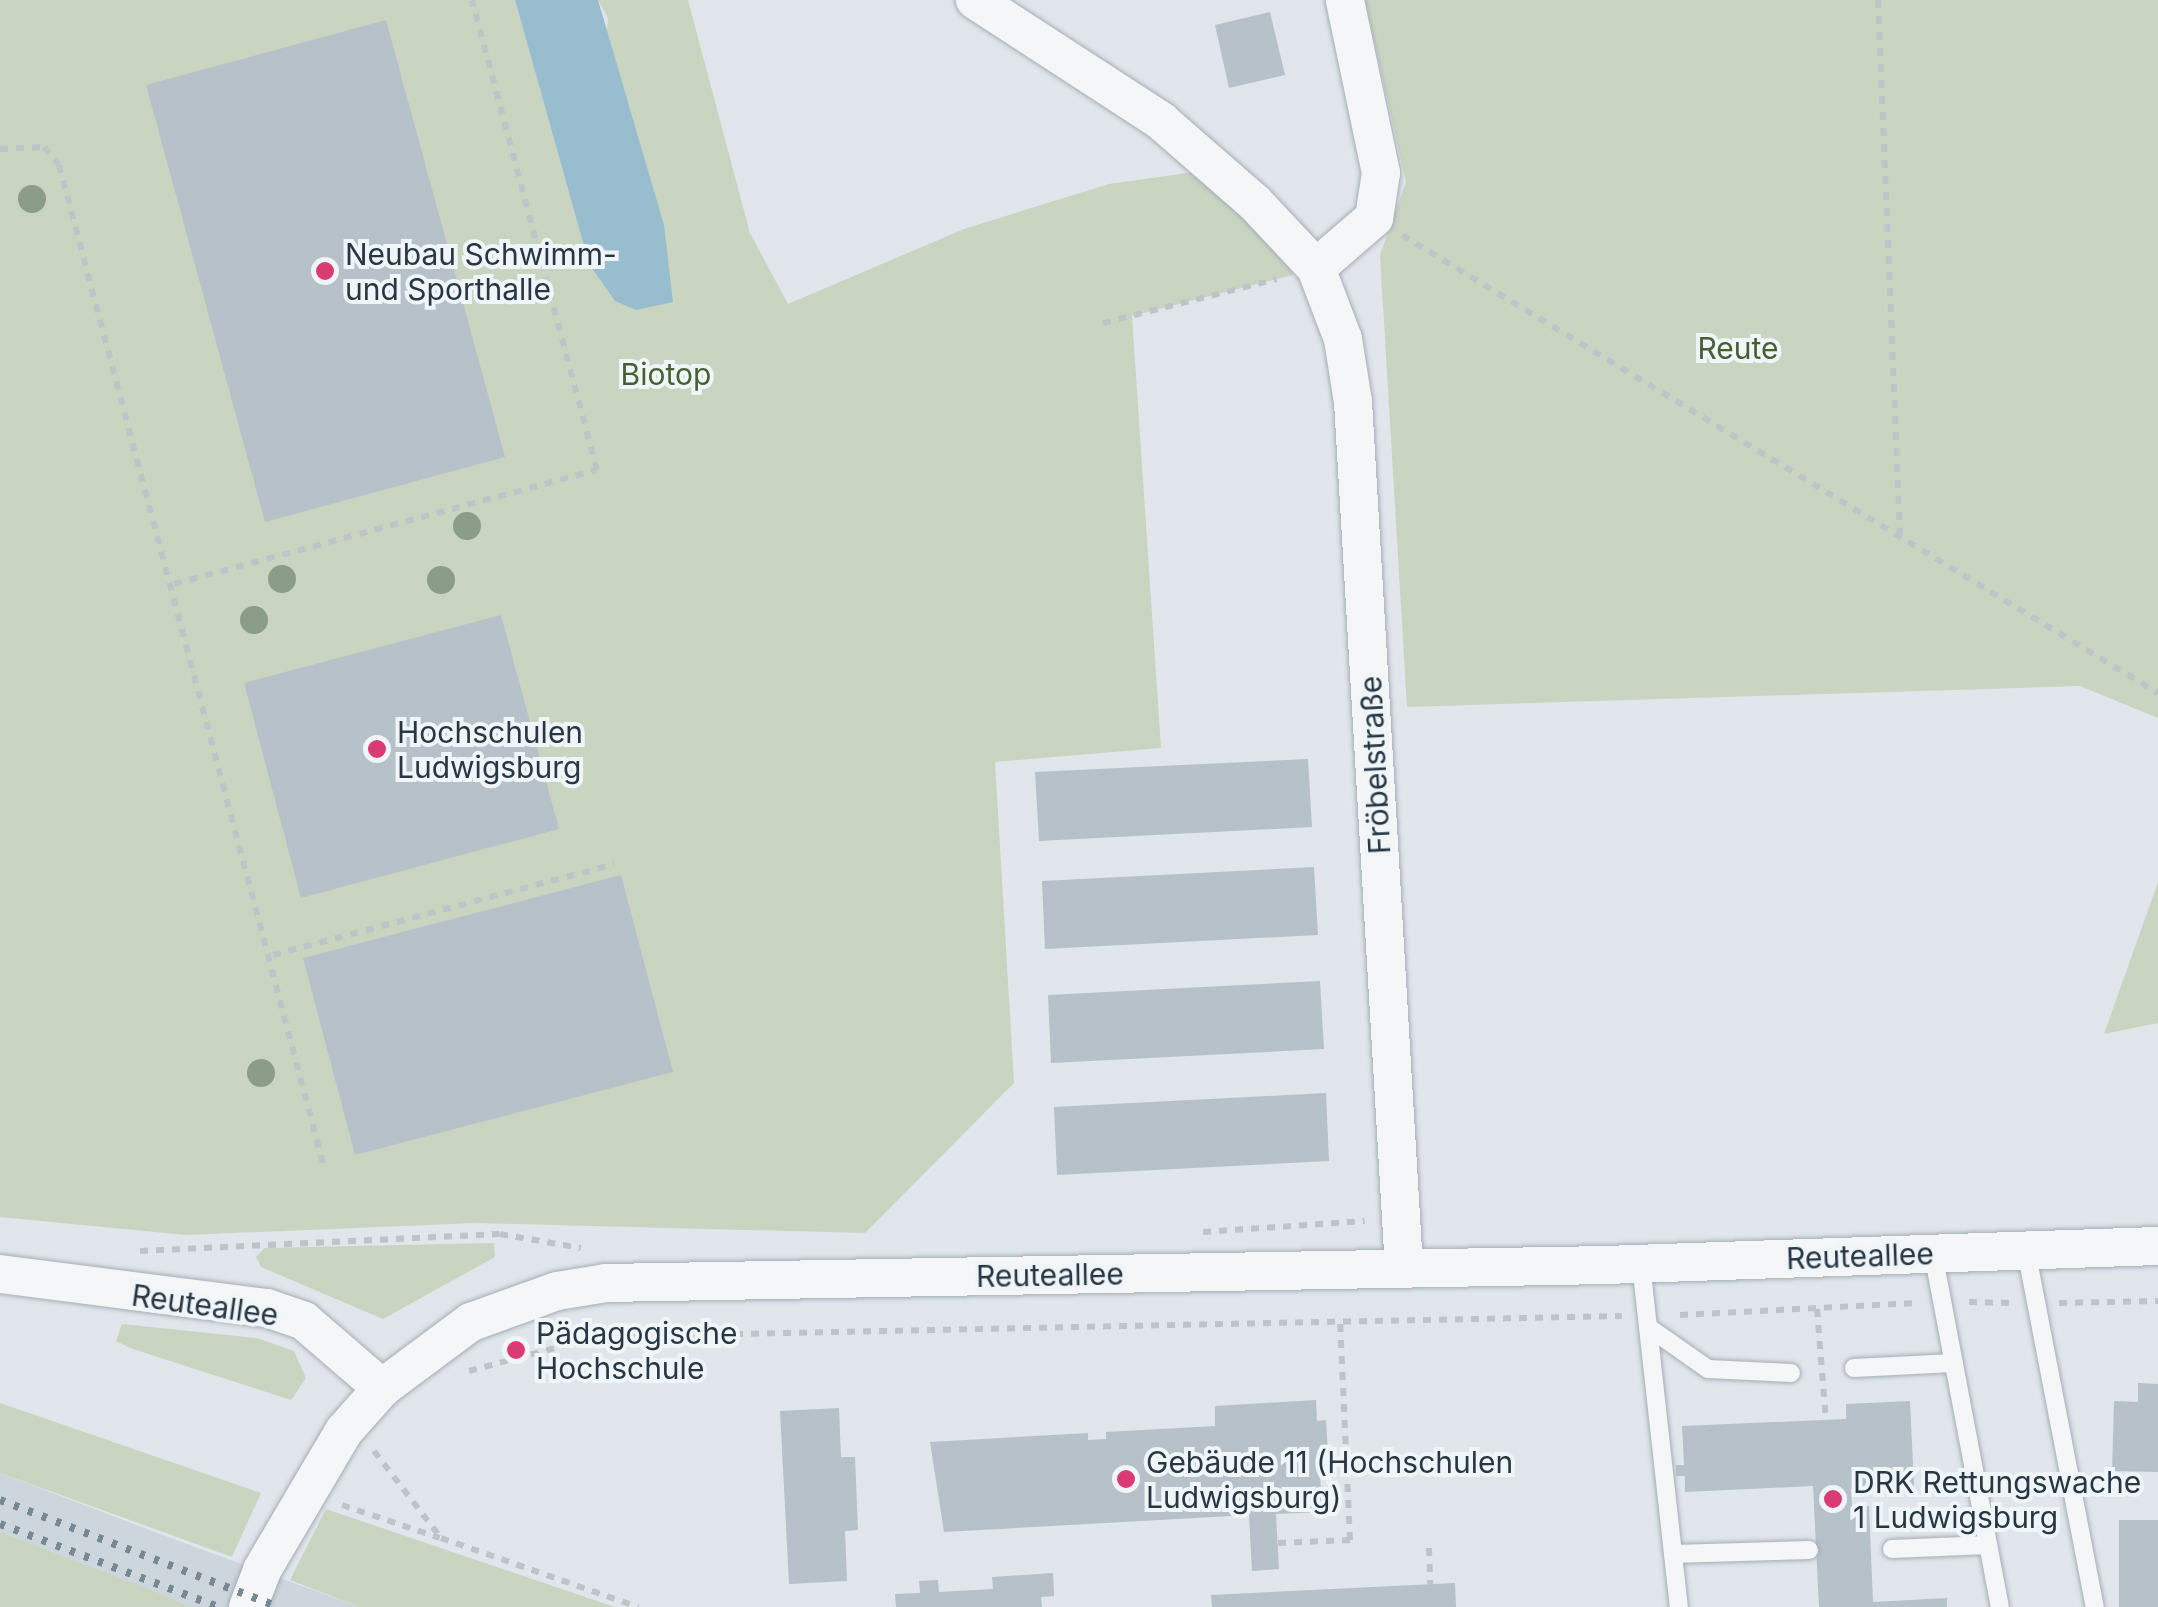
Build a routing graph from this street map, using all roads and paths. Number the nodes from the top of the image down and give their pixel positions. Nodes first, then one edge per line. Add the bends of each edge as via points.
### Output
1 (472, 0) edge
2 (975, 0) edge
3 (1344, 0) edge
4 (1878, 0) edge
5 (0, 149) edge
6 (1374, 218) junction
7 (1316, 268) junction
8 (1104, 323) dead end
9 (1900, 535) junction
10 (174, 584) junction
11 (2158, 693) edge
12 (614, 864) dead end
13 (272, 955) junction
14 (324, 1167) dead end
15 (2158, 1246) edge
16 (2026, 1250) junction
17 (1933, 1253) junction
18 (1641, 1264) junction
19 (1404, 1267) junction
20 (0, 1274) edge
21 (1942, 1301) junction
22 (2158, 1301) edge
23 (2036, 1303) junction
24 (1816, 1310) junction
25 (1340, 1320) junction
26 (1647, 1321) junction
27 (1954, 1363) junction
28 (1854, 1368) dead end
29 (1790, 1373) dead end
30 (452, 1377) dead end
31 (382, 1388) junction
32 (355, 1418) junction
33 (1826, 1420) dead end
34 (308, 1493) junction
35 (441, 1538) junction
36 (1278, 1543) dead end
37 (1988, 1545) junction
38 (1428, 1548) dead end
39 (1892, 1549) dead end
40 (1809, 1550) dead end
41 (1673, 1554) junction
42 (1430, 1584) dead end
43 (248, 1607) edge
44 (638, 1607) edge
45 (1679, 1607) edge
46 (2000, 1607) edge
47 (2095, 1607) edge

1 - 10 path via 597,470
2 - 7 street, Fröbelstraße via 1161,122 1255,203
3 - 6 street via 1380,173
4 - 9 path
5 - 10 path via 44,147 59,166
6 - 7 street
6 - 9 path
7 - 8 path
7 - 19 street, Fröbelstraße via 1343,339 1354,402
9 - 11 path
10 - 13 path
12 - 13 path
13 - 14 path
15 - 16 street, Reuteallee
16 - 17 street, Reuteallee
16 - 23 lane
17 - 18 street, Reuteallee
17 - 21 lane
18 - 19 street, Reuteallee
18 - 26 lane
19 - 31 street, Reuteallee via 606,1283 512,1302 471,1322
20 - 31 street, Reuteallee via 267,1308 304,1321
21 - 23 path
21 - 24 path
21 - 27 lane
22 - 23 path
23 - 47 lane
24 - 26 path
24 - 33 path
25 - 26 path
25 - 30 path via 639,1336 570,1344
25 - 36 path via 1350,1540
26 - 29 lane via 1708,1370
26 - 41 lane
27 - 28 lane
27 - 37 lane
31 - 32 street
32 - 34 street
32 - 35 path
34 - 35 path
34 - 43 street
35 - 44 path
37 - 39 lane
37 - 46 lane
38 - 42 path
40 - 41 lane
41 - 45 lane

